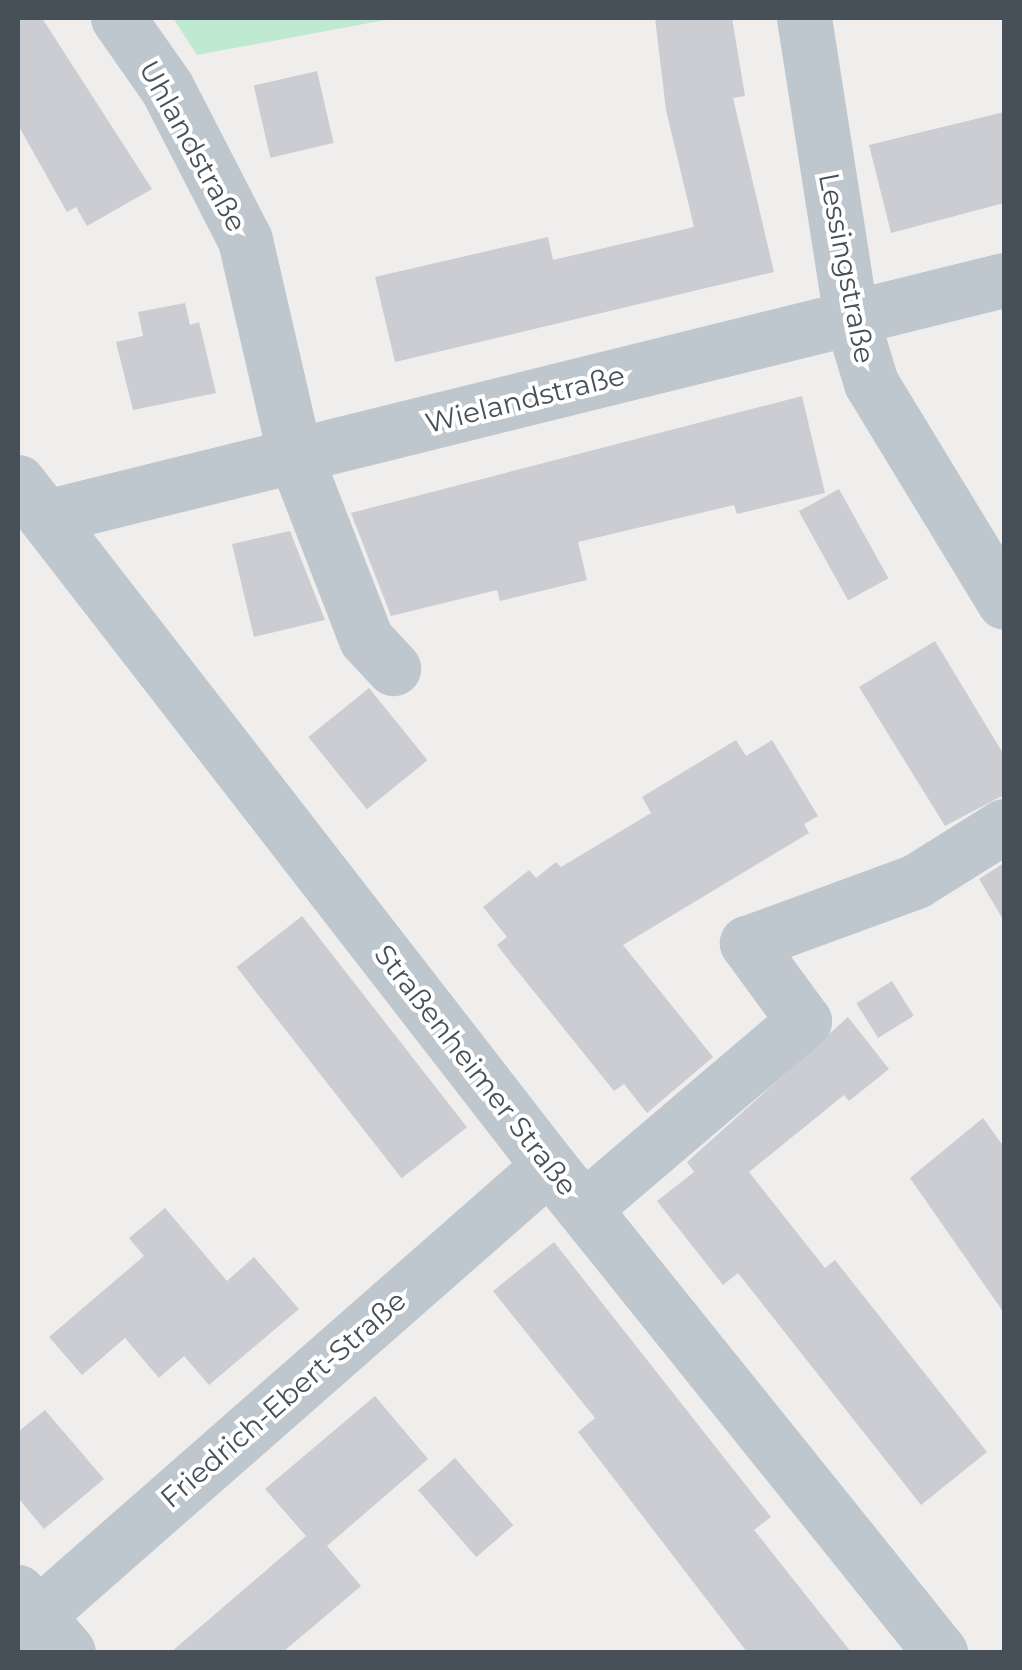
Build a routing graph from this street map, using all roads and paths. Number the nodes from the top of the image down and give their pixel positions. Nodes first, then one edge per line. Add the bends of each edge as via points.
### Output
1 (118, 18) edge
2 (804, 18) edge
3 (1004, 280) edge
4 (851, 317) junction
5 (295, 456) junction
6 (32, 500) edge
7 (1004, 602) edge
8 (393, 668) dead end
9 (1004, 826) edge
10 (549, 1166) junction
11 (584, 1208) junction
12 (35, 1623) edge
13 (940, 1652) edge

1 - 5 street, Uhlandstraße via 167,88 245,240
2 - 4 street, Lessingstraße
3 - 4 street, Wielandstraße
4 - 5 street, Wielandstraße
4 - 7 street, Lessingstraße via 871,383
5 - 6 street, Wielandstraße
5 - 8 street, Uhlandstraße via 366,639
6 - 10 street, Straßenheimer Straße
9 - 11 street via 916,881 747,944 804,1021
10 - 11 street, Straßenheimer Straße
10 - 12 street, Friedrich-Ebert-Straße
11 - 13 street, Straßenheimer Straße

